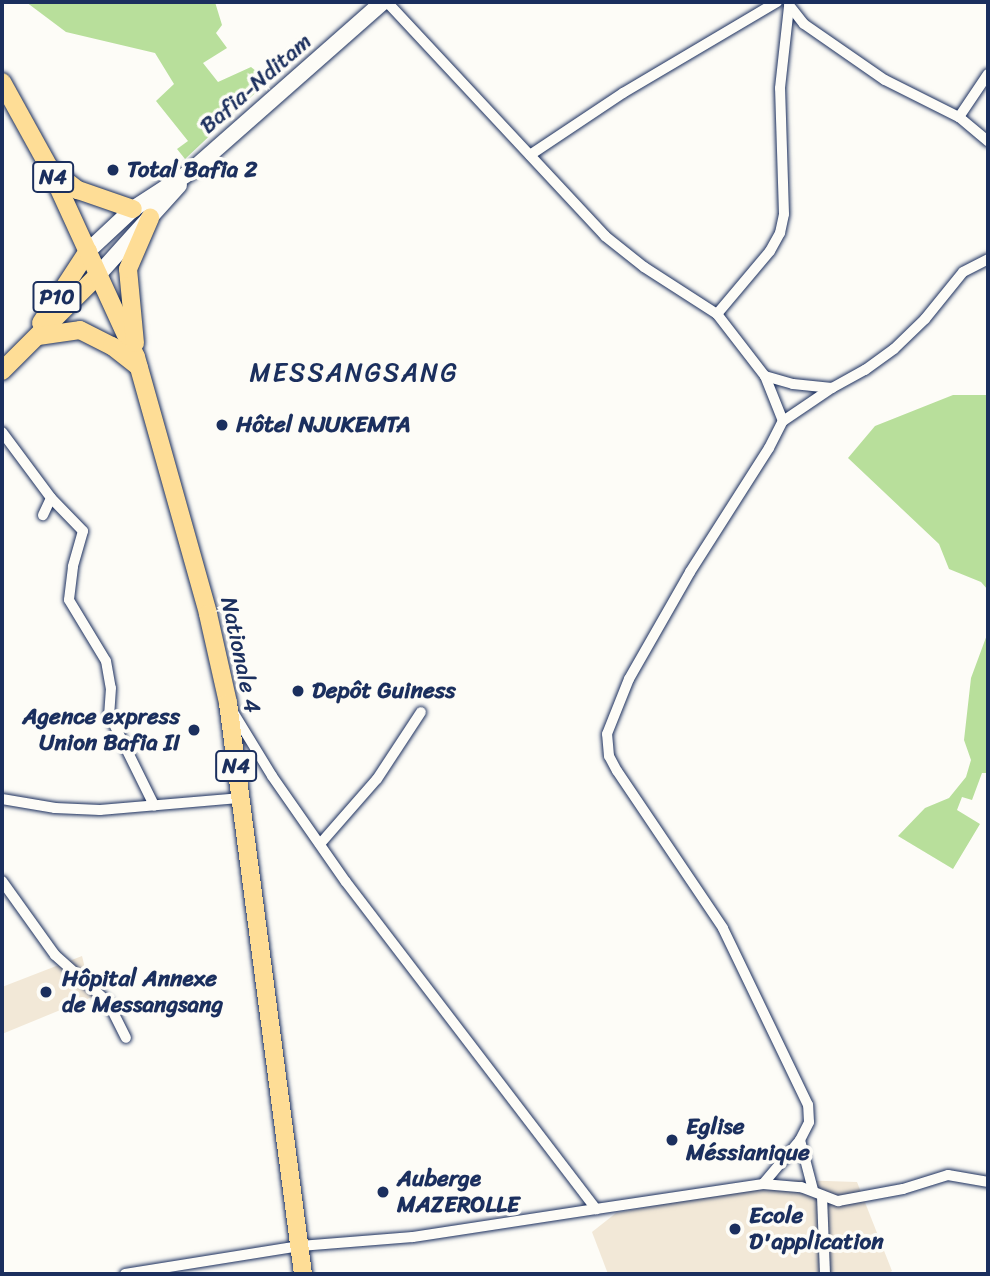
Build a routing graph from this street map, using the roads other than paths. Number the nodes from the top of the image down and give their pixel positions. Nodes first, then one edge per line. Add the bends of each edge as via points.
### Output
1 (385, 2) edge
2 (777, 2) edge
3 (789, 5) edge
4 (988, 74) edge
5 (2, 82) edge
6 (959, 117) junction
7 (988, 141) edge
8 (530, 155) junction
9 (49, 167) junction
10 (190, 172) junction
11 (133, 209) junction
12 (150, 218) junction
13 (88, 251) junction
14 (988, 259) edge
15 (98, 275) junction
16 (717, 314) junction
17 (33, 340) junction
18 (138, 362) junction
19 (2, 371) edge
20 (765, 376) junction
21 (832, 388) junction
22 (783, 421) junction
23 (2, 432) edge
24 (51, 498) junction
25 (43, 514) dead end
26 (228, 703) junction
27 (421, 712) dead end
28 (241, 798) junction
29 (2, 799) edge
30 (154, 805) junction
31 (320, 845) junction
32 (2, 881) edge
33 (126, 1038) dead end
34 (800, 1140) junction
35 (988, 1182) edge
36 (763, 1184) junction
37 (817, 1193) junction
38 (596, 1209) junction
39 (300, 1246) junction
40 (125, 1274) edge
41 (303, 1274) edge
42 (825, 1274) edge

1 - 8 street
1 - 10 main road, Bafia-Nditam
2 - 8 street via 613,99
3 - 6 street via 804,24 886,80
3 - 16 street via 780,88 784,214 780,233 771,251
4 - 6 street
5 - 9 main road, Nationale 4 / N4
6 - 7 street
8 - 16 street via 605,236
9 - 11 main road via 78,190
9 - 13 main road, Nationale 4 / N4
10 - 11 main road
10 - 12 main road
11 - 13 main road
12 - 15 main road
12 - 18 main road via 128,269
13 - 15 main road, Nationale 4 / N4
13 - 17 main road, P10
14 - 21 street via 963,272 894,349
15 - 17 main road, P10
15 - 18 main road, Nationale 4 / N4
16 - 20 street
17 - 18 main road via 80,330
17 - 19 main road, P10
18 - 26 main road, Nationale 4 / N4
20 - 21 street
20 - 22 street
21 - 22 street
22 - 34 street via 629,679 607,734 609,756 617,771 717,917 798,1079 809,1122
23 - 24 street
24 - 25 street
24 - 30 street via 83,531 69,600 106,661 109,714
26 - 28 main road, Nationale 4 / N4
26 - 31 street
27 - 31 street via 377,779
28 - 30 street
28 - 39 main road, Nationale 4 / N4
29 - 30 street via 79,810
31 - 38 street
32 - 33 street via 55,955 108,1002
34 - 36 street
34 - 37 street
35 - 37 street via 948,1175 864,1198 838,1201
36 - 37 street
36 - 38 street
37 - 42 street
38 - 39 street via 413,1237
39 - 40 street
39 - 41 main road, Nationale 4 / N4

